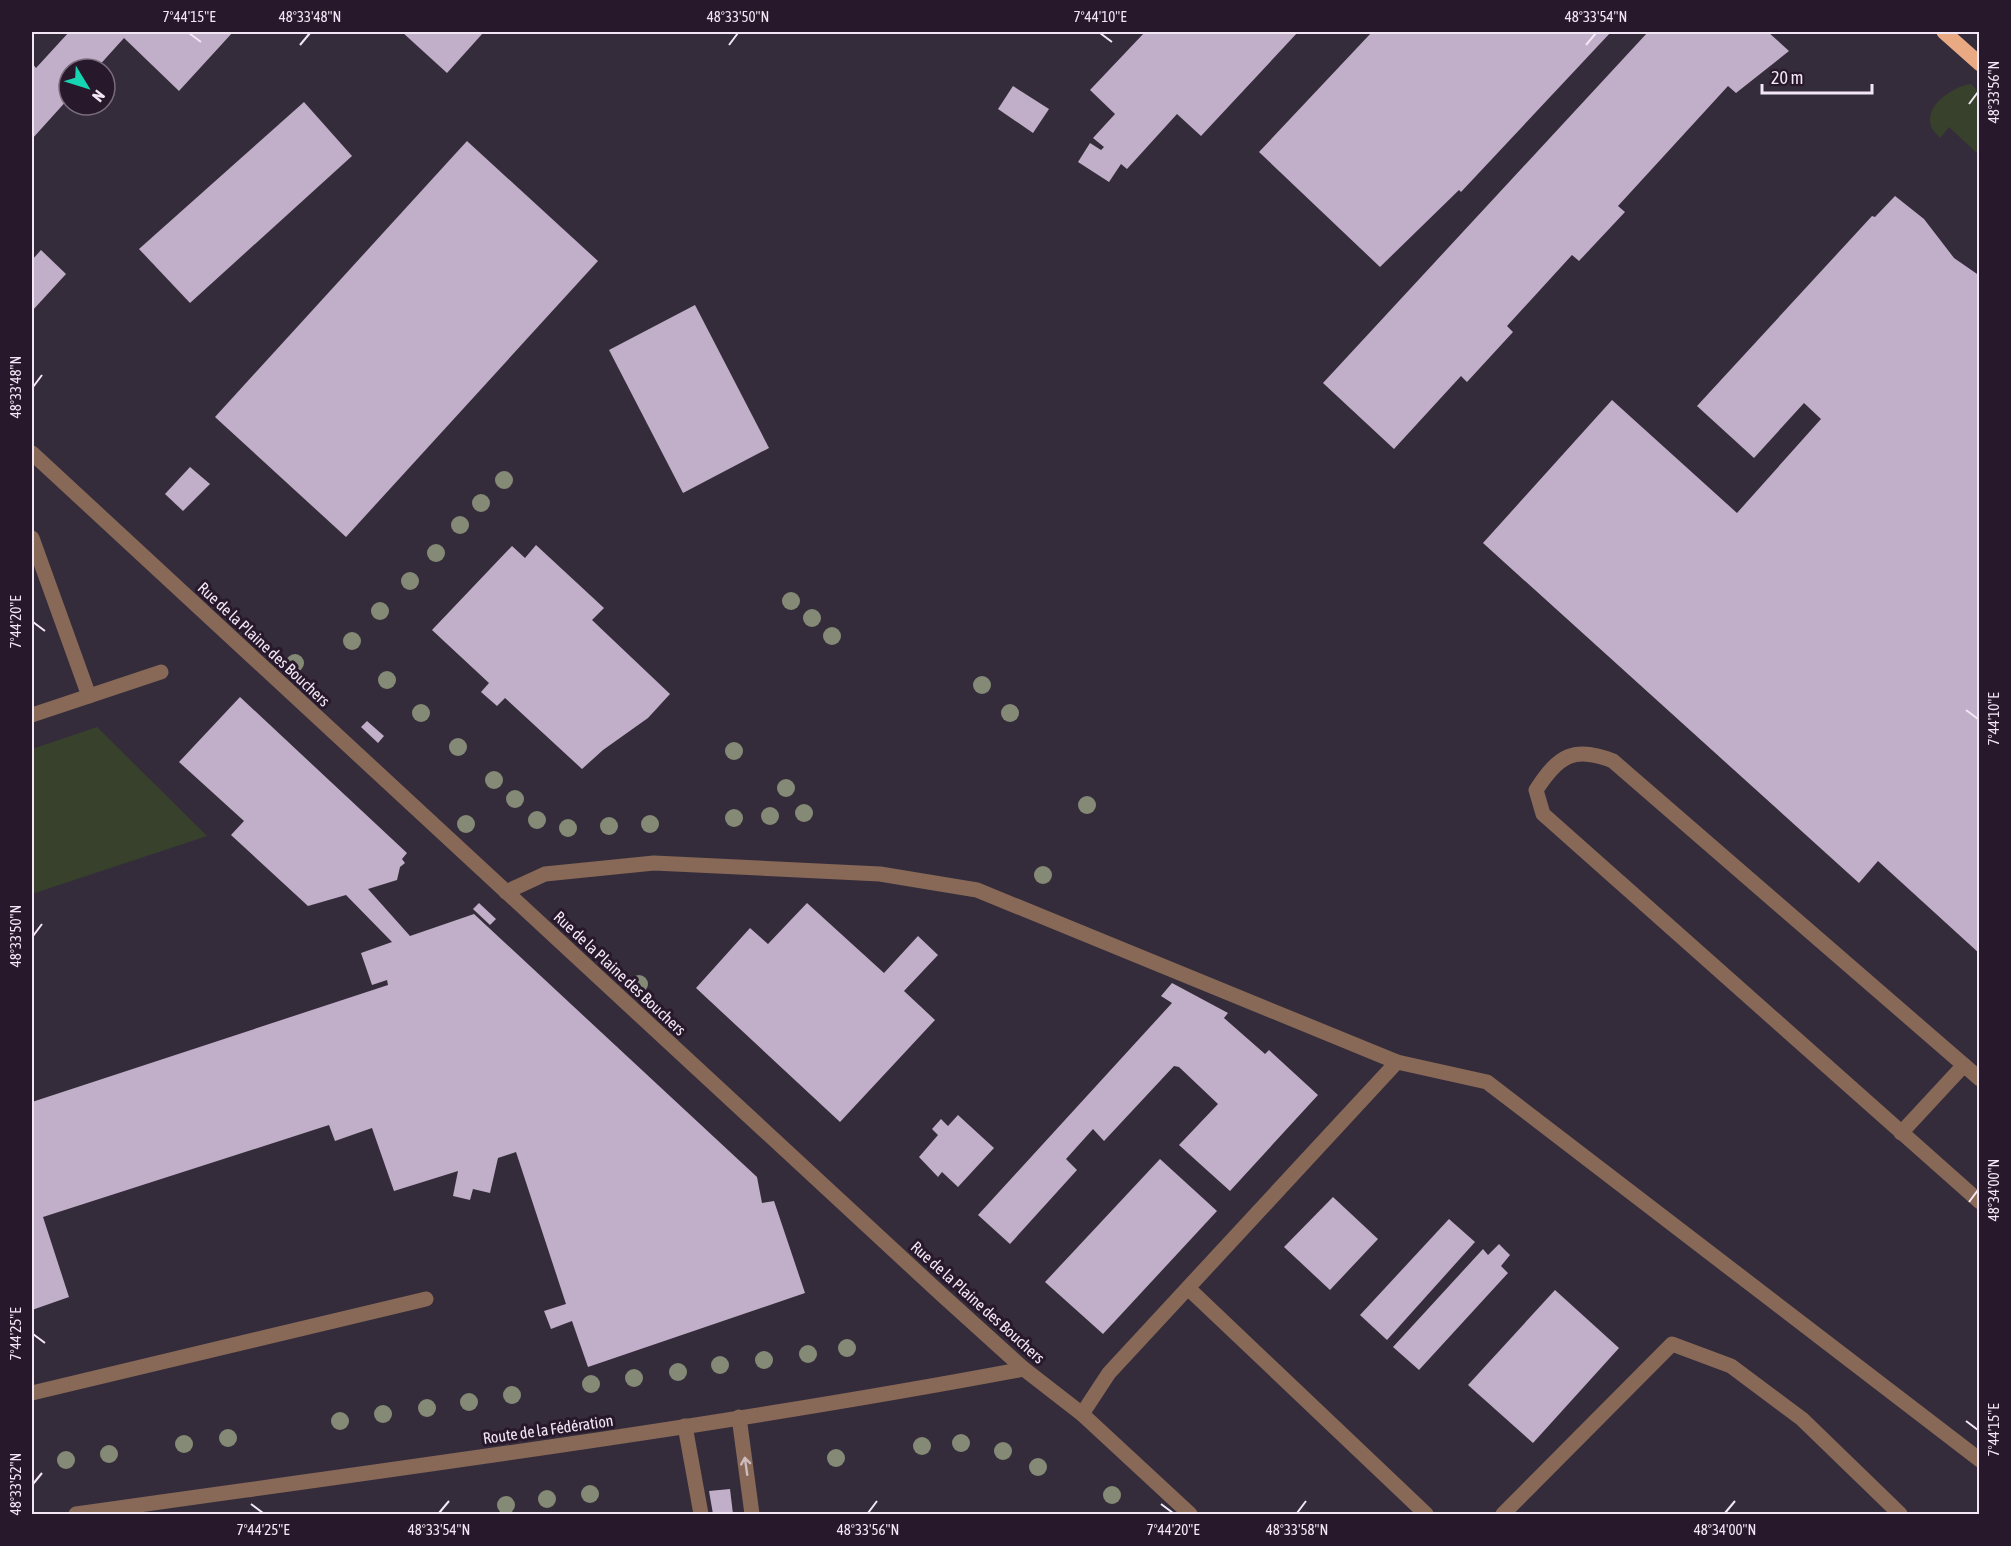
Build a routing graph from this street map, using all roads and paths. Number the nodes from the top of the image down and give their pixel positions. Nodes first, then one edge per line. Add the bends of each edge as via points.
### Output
1 (1944, 32) edge
2 (1980, 64) edge
3 (32, 453) edge
4 (32, 538) edge
5 (161, 672) dead end
6 (89, 696) junction
7 (32, 715) edge
8 (506, 892) junction
9 (1397, 1062) junction
10 (1964, 1065) junction
11 (1980, 1079) edge
12 (1901, 1133) junction
13 (1980, 1202) edge
14 (1188, 1288) junction
15 (426, 1299) dead end
16 (1024, 1369) junction
17 (32, 1393) edge
18 (1082, 1414) junction
19 (739, 1418) junction
20 (685, 1426) junction
21 (1980, 1460) edge
22 (76, 1515) edge
23 (701, 1515) edge
24 (752, 1515) edge
25 (1190, 1515) edge
26 (1426, 1515) edge
27 (1503, 1515) edge
28 (1900, 1515) edge

1 - 2 main road
3 - 8 street, Rue de la Plaine des Bouchers
4 - 6 street
5 - 6 street
6 - 7 street
8 - 9 street via 545,874 654,863 880,874 977,890
8 - 16 street, Rue de la Plaine des Bouchers
9 - 14 street
9 - 21 street via 1487,1082
10 - 11 street
10 - 12 street
10 - 12 street via 1613,761 1591,752 1569,756 1548,771 1536,790 1542,814
12 - 13 street
14 - 18 street via 1109,1373
14 - 26 street
15 - 17 street
16 - 18 street, Rue de la Plaine des Bouchers
16 - 19 street, Route de la Fédération
18 - 25 street, Rue de la Plaine des Bouchers
19 - 20 street, Route de la Fédération
24 -> 19 street
20 - 22 street, Route de la Fédération
20 - 23 street
27 - 28 street via 1672,1344 1731,1366 1802,1419

